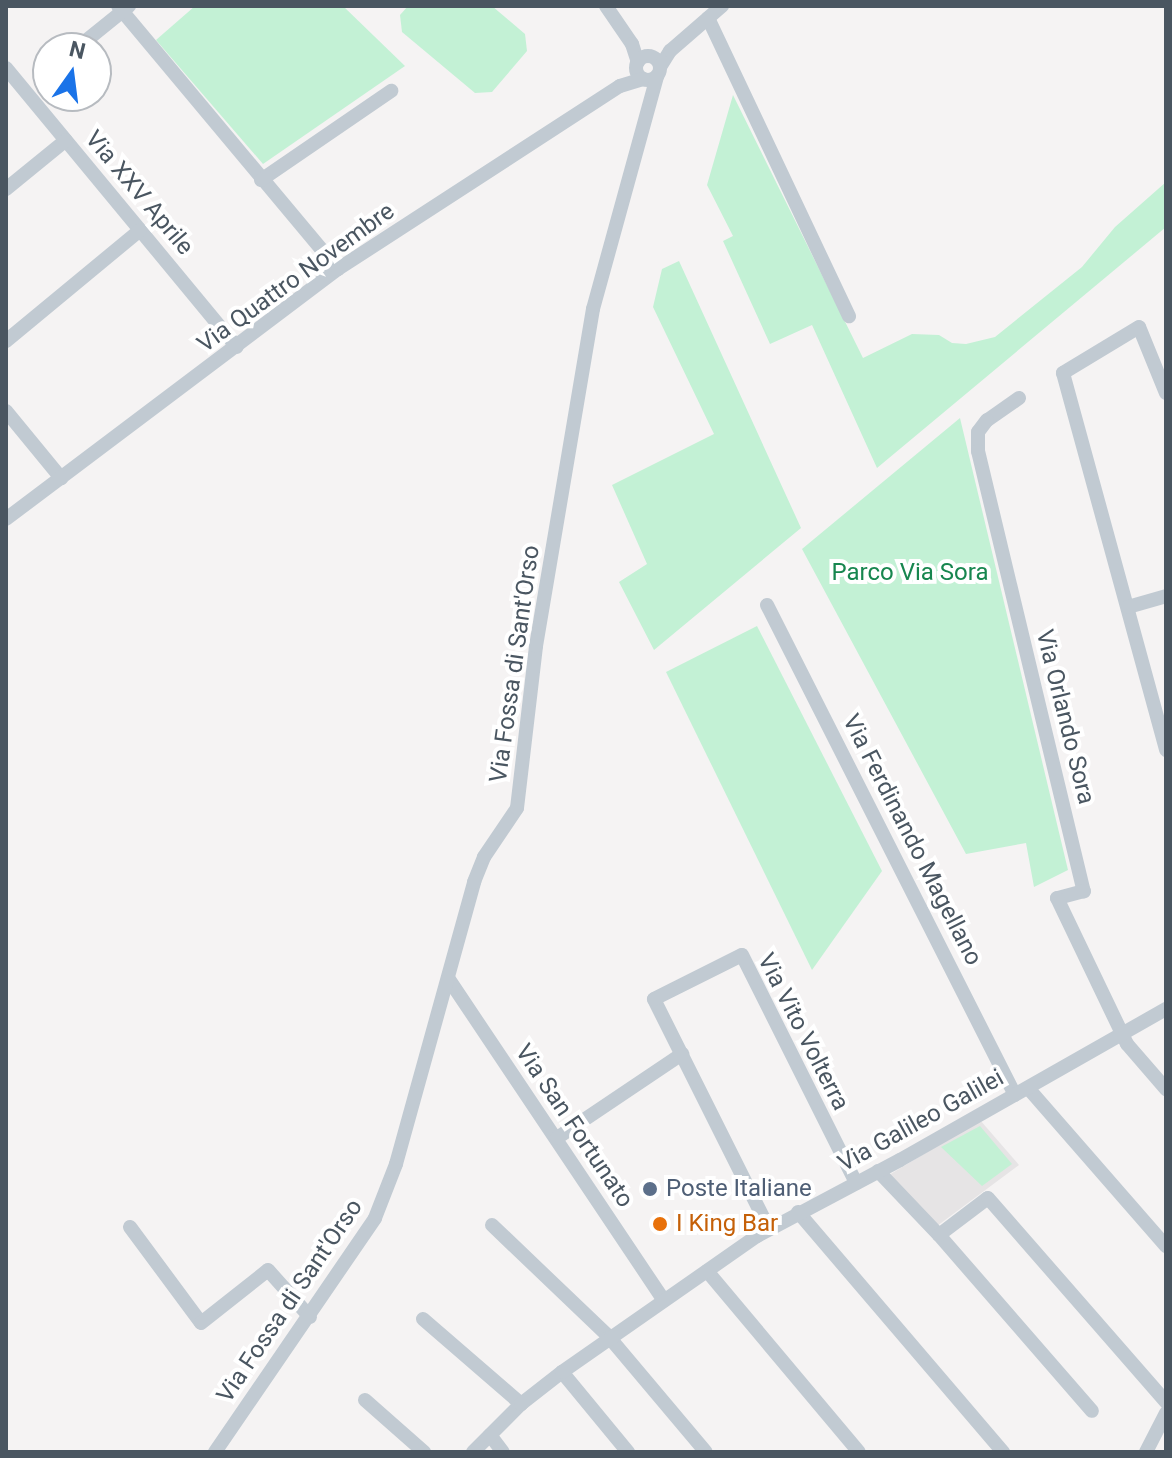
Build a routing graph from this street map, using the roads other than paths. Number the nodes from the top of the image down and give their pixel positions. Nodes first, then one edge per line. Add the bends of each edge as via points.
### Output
1 (606, 6) edge
2 (722, 6) edge
3 (123, 8) edge
4 (708, 18) junction
5 (95, 32) edge
6 (632, 44) junction
7 (670, 51) junction
8 (6, 68) edge
9 (647, 68) junction
10 (391, 91) dead end
11 (66, 140) junction
12 (261, 180) junction
13 (6, 189) edge
14 (140, 230) junction
15 (338, 269) junction
16 (849, 316) dead end
17 (6, 341) edge
18 (237, 347) junction
19 (1166, 393) edge
20 (1019, 398) dead end
21 (6, 411) edge
22 (61, 478) junction
23 (6, 519) edge
24 (1166, 596) edge
25 (767, 605) dead end
26 (1128, 607) junction
27 (1166, 750) edge
28 (448, 978) junction
29 (1166, 1009) edge
30 (1122, 1034) junction
31 (682, 1054) junction
32 (1166, 1089) edge
33 (1022, 1092) junction
34 (557, 1138) junction
35 (878, 1171) junction
36 (856, 1183) junction
37 (798, 1212) junction
38 (492, 1225) dead end
39 (130, 1227) dead end
40 (769, 1229) junction
41 (939, 1235) junction
42 (1166, 1246) edge
43 (707, 1271) junction
44 (663, 1299) junction
45 (310, 1317) junction
46 (423, 1319) dead end
47 (609, 1337) junction
48 (562, 1372) junction
49 (365, 1400) dead end
50 (1166, 1402) edge
51 (521, 1404) junction
52 (1092, 1411) dead end
53 (1166, 1413) edge
54 (490, 1435) junction
55 (215, 1452) edge
56 (424, 1452) edge
57 (473, 1452) edge
58 (503, 1452) edge
59 (628, 1452) edge
60 (706, 1452) edge
61 (859, 1452) edge
62 (1003, 1452) edge
63 (1146, 1452) edge

1 - 6 street
2 - 4 street
3 - 5 street
3 - 12 street
4 - 7 street
4 - 16 street
6 - 7 street
6 - 9 street
7 - 9 street
8 - 11 street, Via XXV Aprile
9 - 15 street, Via Quattro Novembre
9 - 28 street, Via Fossa di Sant'Orso via 648,104 593,309 528,702 521,794 484,857
10 - 12 street
11 - 13 street
11 - 14 street, Via XXV Aprile
12 - 15 street
14 - 17 street
14 - 18 street, Via XXV Aprile
15 - 18 street, Via Quattro Novembre
18 - 22 street, Via Quattro Novembre
19 - 26 street via 1139,327 1063,373
20 - 30 street, Via Orlando Sora via 987,420 978,432 978,451 1084,891 1057,898
21 - 22 street
22 - 23 street, Via Quattro Novembre
24 - 26 street
25 - 33 street, Via Ferdinando Magellano
26 - 27 street
28 - 34 street, Via San Fortunato
28 - 45 street, Via Fossa di Sant'Orso via 388,1188 375,1218
29 - 30 street, Via Galileo Galilei
30 - 32 street
30 - 33 street, Via Galileo Galilei
31 - 34 street
31 - 36 street, Via Vito Volterra via 654,999 742,955
31 - 40 street
33 - 35 street, Via Galileo Galilei
33 - 42 street, Via Ferdinando Magellano
34 - 44 street, Via San Fortunato
35 - 36 street, Via Galileo Galilei
35 - 41 street
36 - 37 street, Via Galileo Galilei
37 - 40 street, Via Galileo Galilei
37 - 62 street
38 - 47 street
39 - 45 street via 201,1323 268,1270
40 - 43 street, Via Galileo Galilei
41 - 50 street via 988,1198
41 - 52 street
43 - 44 street, Via Galileo Galilei
43 - 61 street
44 - 47 street, Via Galileo Galilei
45 - 55 street, Via Fossa di Sant'Orso
46 - 51 street
47 - 48 street, Via Galileo Galilei
47 - 60 street
48 - 51 street, Via Galileo Galilei
48 - 59 street
49 - 56 street
51 - 54 street, Via Galileo Galilei
53 - 63 street
54 - 57 street, Via Galileo Galilei
54 - 58 street

